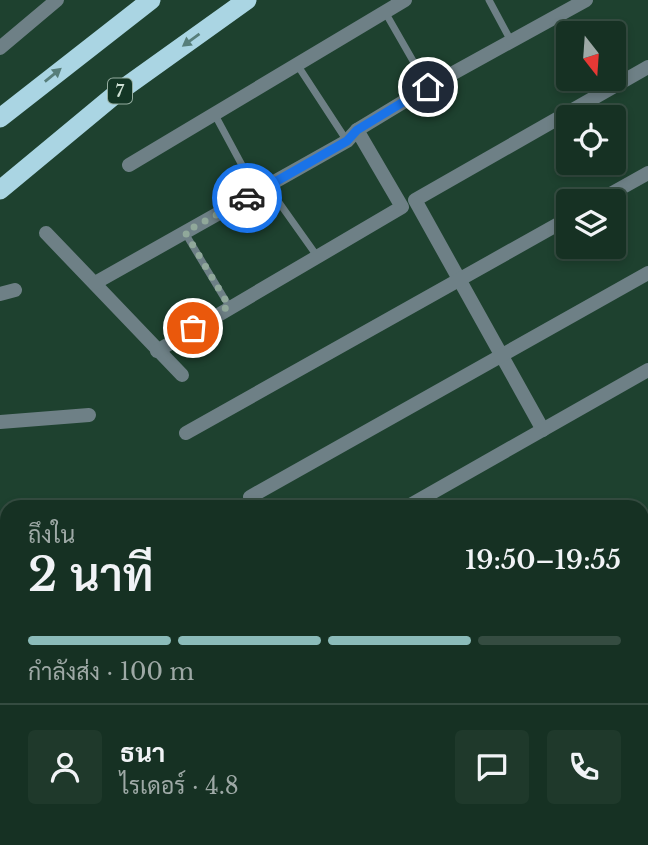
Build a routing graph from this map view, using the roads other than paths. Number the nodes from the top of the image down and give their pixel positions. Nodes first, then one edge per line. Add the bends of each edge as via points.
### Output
1 (150, 0) edge
2 (247, 0) edge
3 (405, 0) edge
4 (489, 0) edge
5 (586, 0) edge
6 (52, 1) edge
7 (385, 12) junction
8 (511, 41) junction
9 (0, 48) edge
10 (298, 66) junction
11 (648, 67) edge
12 (428, 87) junction
13 (215, 115) junction
14 (0, 118) edge
15 (352, 135) junction
16 (129, 165) dead end
17 (648, 173) edge
18 (619, 189) edge
19 (0, 190) edge
20 (263, 190) junction
21 (556, 225) edge
22 (185, 232) junction
23 (46, 233) dead end
24 (317, 256) junction
25 (648, 273) edge
26 (459, 279) junction
27 (95, 283) junction
28 (15, 290) dead end
29 (0, 294) edge
30 (229, 306) junction
31 (157, 351) junction
32 (500, 354) junction
33 (648, 370) edge
34 (182, 375) dead end
35 (89, 415) dead end
36 (0, 422) edge
37 (543, 430) junction
38 (186, 433) dead end
39 (250, 497) dead end
40 (419, 500) edge

14 -> 1 highway
2 -> 19 highway, 7 via 117,93
3 - 7 street
4 - 8 lane
5 - 8 street
6 - 9 street
7 - 10 street
7 - 12 lane
8 - 12 street
10 - 13 street
10 - 15 lane
11 - 26 street via 415,200
12 - 15 street
13 - 16 street
13 - 20 lane
15 - 20 street
15 - 24 street via 402,207
17 - 18 street
20 - 22 street
20 - 24 lane
21 - 26 street
22 - 27 street
22 - 30 lane
23 - 27 street
24 - 30 street
25 - 32 street
26 - 32 street
26 - 38 street
27 - 31 street
28 - 29 street
30 - 31 street
31 - 34 street
32 - 37 street
32 - 39 street
33 - 37 street
35 - 36 street
37 - 40 street

